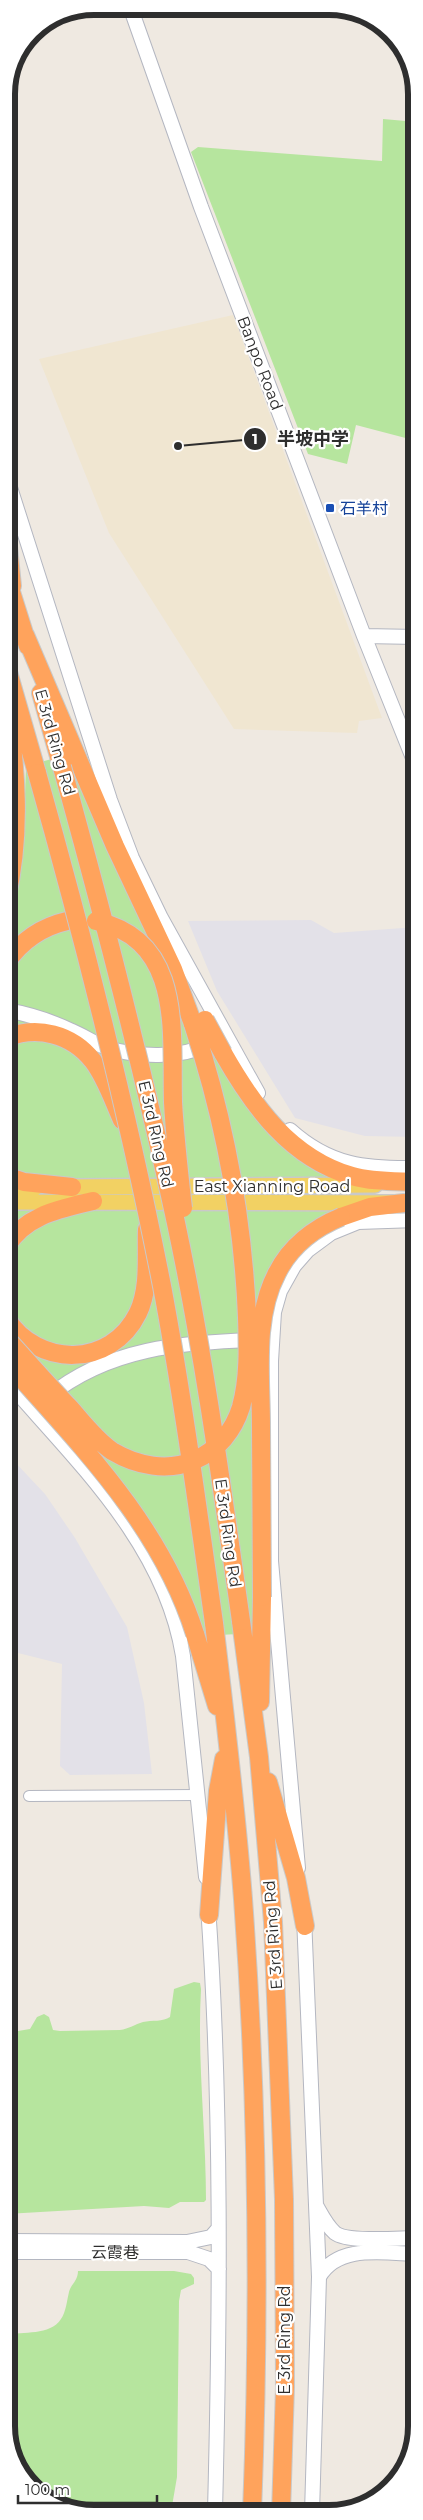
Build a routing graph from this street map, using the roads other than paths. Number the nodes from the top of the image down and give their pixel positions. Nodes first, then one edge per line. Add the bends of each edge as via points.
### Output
1 (133, 15) edge
2 (15, 503) edge
3 (15, 601) edge
4 (25, 635) junction
5 (364, 636) junction
6 (408, 637) edge
7 (15, 696) edge
8 (408, 748) edge
9 (15, 768) edge
10 (15, 849) edge
11 (15, 953) edge
12 (15, 1012) edge
13 (199, 1022) junction
14 (15, 1036) edge
15 (224, 1044) junction
16 (132, 1141) junction
17 (408, 1168) edge
18 (15, 1179) edge
19 (408, 1182) edge
20 (408, 1183) edge
21 (72, 1187) junction
22 (15, 1188) edge
23 (93, 1201) junction
24 (15, 1202) edge
25 (408, 1203) edge
26 (408, 1203) edge
27 (147, 1214) junction
28 (408, 1220) edge
29 (15, 1235) edge
30 (188, 1284) junction
31 (15, 1328) edge
32 (272, 1340) junction
33 (15, 1348) edge
34 (15, 1372) edge
35 (15, 1390) edge
36 (32, 1410) junction
37 (228, 1740) junction
38 (259, 1756) junction
39 (198, 1795) junction
40 (29, 1796) dead end
41 (209, 1916) junction
42 (305, 1926) junction
43 (316, 2205) junction
44 (218, 2229) junction
45 (408, 2238) edge
46 (15, 2241) edge
47 (15, 2252) edge
48 (408, 2254) edge
49 (219, 2269) junction
50 (319, 2277) junction
51 (215, 2505) edge
52 (252, 2505) edge
53 (281, 2505) edge
54 (312, 2505) edge

1 - 5 main road, Banpo Road via 197,198
2 - 15 main road via 115,815 148,891
3 - 4 highway, E 3rd Ring Rd
4 - 13 highway via 104,820
4 - 30 highway, E 3rd Ring Rd, bridge via 124,995
5 - 6 main road
5 - 8 main road, Banpo Road
7 - 16 highway, E 3rd Ring Rd, bridge via 79,922
9 - 10 highway
11 - 30 highway, bridge via 43,929 82,920 104,923 127,933 156,962 170,1008 174,1123
12 - 15 main road via 51,1022 106,1047 134,1052 185,1053
13 - 15 highway, bridge
13 - 33 highway, bridge via 224,1137 246,1292 247,1356 244,1391 235,1422 214,1448 192,1461 162,1466 134,1462 93,1434
14 - 16 highway, bridge via 45,1032 67,1040 83,1051 100,1072
15 - 17 main road via 265,1104 300,1139 324,1153 358,1166
15 - 19 highway via 261,1112 306,1154 353,1176
16 - 27 highway, E 3rd Ring Rd, bridge
18 - 21 highway
20 - 21 main road, East Xianning Road
21 - 22 main road, East Xianning Road
23 - 24 main road, East Xianning Road
23 - 25 main road, East Xianning Road
23 - 29 highway via 43,1215
26 - 38 highway, bridge via 341,1216 316,1229 290,1254 277,1273 266,1304 261,1356
27 - 31 highway, bridge via 143,1300 135,1318 116,1340 83,1354 53,1354 28,1342
27 - 37 highway, E 3rd Ring Rd, bridge via 179,1391
28 - 32 main road via 358,1222 331,1233 313,1246 294,1266 280,1291 274,1312
30 - 38 highway, E 3rd Ring Rd, bridge via 207,1388
32 - 36 main road via 186,1344 135,1352 76,1377
32 - 42 main road via 271,1561
34 - 37 highway, bridge via 135,1512 167,1564 196,1634
35 - 36 main road
36 - 39 main road via 123,1516 163,1587 181,1642
37 - 41 highway via 218,1791
37 - 52 highway, E 3rd Ring Rd via 243,1899 252,2057 257,2357
38 - 42 highway via 296,1878
38 - 53 highway, E 3rd Ring Rd via 274,1922 283,2180 285,2387
39 - 40 street
39 - 41 main road
41 - 44 main road
42 - 43 main road
43 - 45 main road via 336,2234 347,2238
43 - 50 main road
44 - 46 main road, 云霞巷 via 211,2236 187,2242
44 - 49 main road
47 - 49 main road, 云霞巷 via 188,2252 209,2259
48 - 50 main road via 348,2254 325,2267
49 - 51 main road
50 - 54 main road

